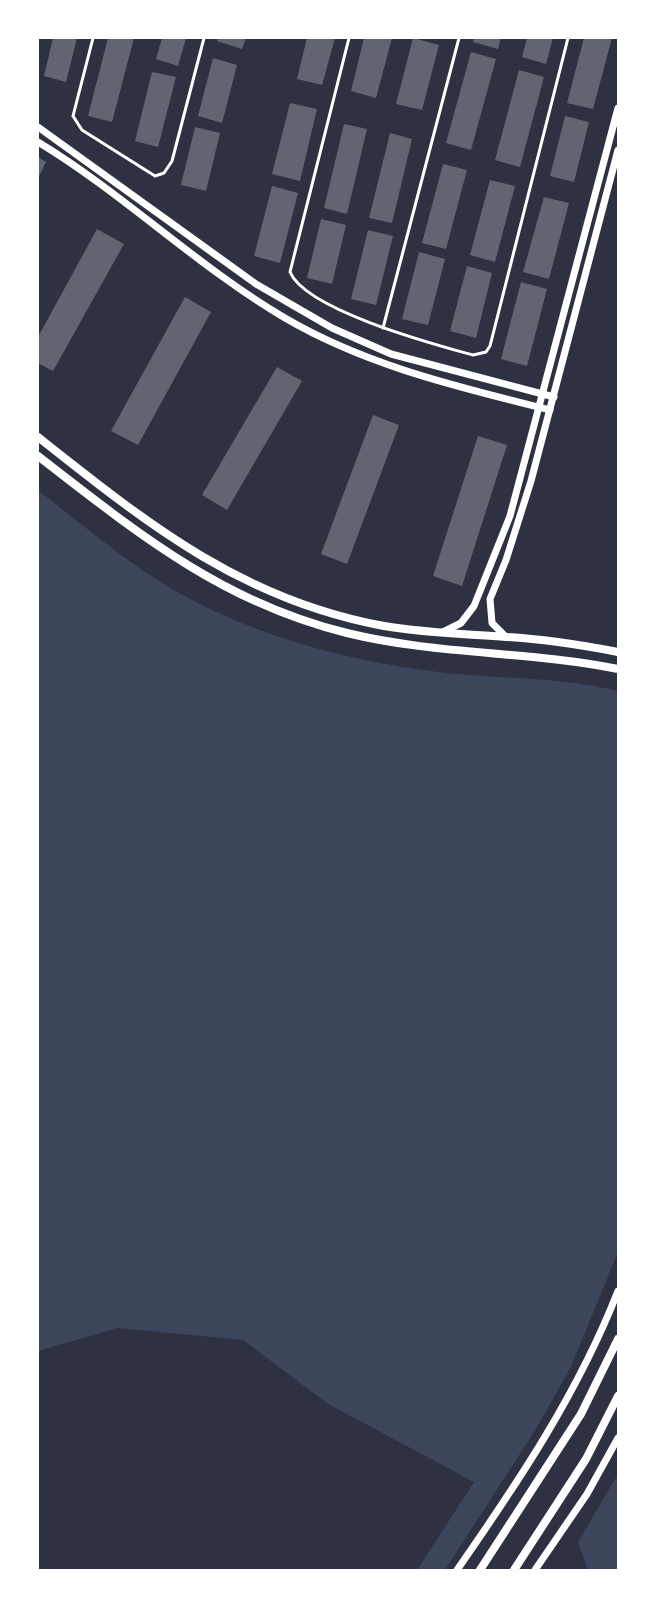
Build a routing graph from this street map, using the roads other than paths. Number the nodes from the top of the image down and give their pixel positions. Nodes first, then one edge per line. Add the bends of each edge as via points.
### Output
1 (93, 38) edge
2 (204, 38) edge
3 (349, 38) edge
4 (459, 38) edge
5 (568, 38) edge
6 (618, 108) edge
7 (38, 127) edge
8 (38, 142) edge
9 (618, 150) edge
10 (383, 328) junction
11 (544, 395) junction
12 (554, 397) junction
13 (540, 408) junction
14 (550, 410) junction
15 (38, 437) edge
16 (38, 456) edge
17 (439, 633) junction
18 (506, 637) junction
19 (618, 652) edge
20 (618, 669) edge
21 (618, 1291) edge
22 (618, 1338) edge
23 (618, 1396) edge
24 (618, 1438) edge
25 (458, 1570) edge
26 (480, 1570) edge
27 (514, 1570) edge
28 (535, 1570) edge

1 - 2 lane via 74,110 76,123 155,176 164,173 172,161
3 - 10 lane via 290,272 299,285 329,304
4 - 10 lane
5 - 10 lane via 486,352 473,355
6 - 11 street
7 - 11 street via 256,284 322,323 392,354
8 - 13 street via 248,294 325,339 386,365
9 - 12 street
11 - 12 street
11 - 13 street
12 - 14 street
13 - 14 street
13 - 17 street via 510,516 480,596 460,623
14 - 18 street via 520,518 490,598 492,623
15 - 17 main road via 147,523 246,580 347,617
16 - 20 main road via 169,555 226,588 280,612 380,640 574,660
17 - 18 main road
18 - 19 main road
21 - 25 street via 581,1377 556,1421
22 - 26 main road via 581,1414
23 - 27 main road via 586,1459
24 - 28 street

